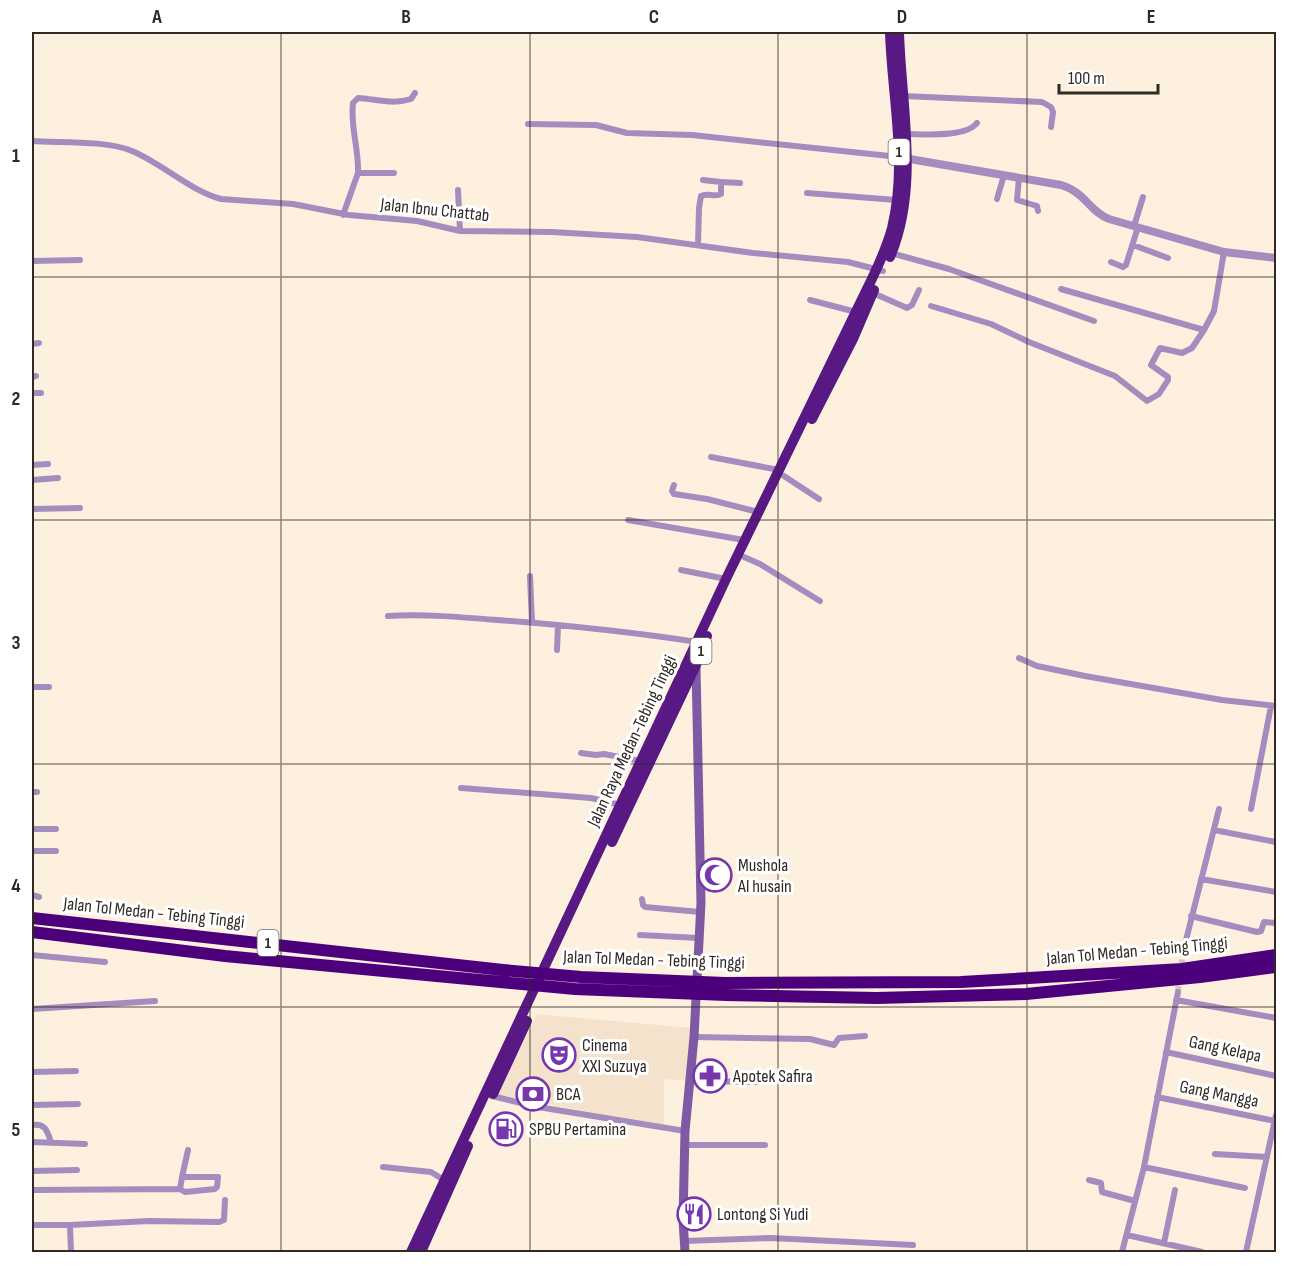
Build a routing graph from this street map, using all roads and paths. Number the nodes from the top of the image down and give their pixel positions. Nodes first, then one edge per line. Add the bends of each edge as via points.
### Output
1 (890, 32) edge
2 (898, 32) edge
3 (415, 93) dead end
4 (902, 96) junction
5 (977, 123) dead end
6 (528, 124) dead end
7 (1052, 127) dead end
8 (906, 134) junction
9 (32, 141) edge
10 (903, 158) junction
11 (358, 173) junction
12 (394, 173) dead end
13 (1004, 175) junction
14 (1019, 178) junction
15 (703, 180) dead end
16 (721, 182) junction
17 (740, 183) dead end
18 (458, 190) dead end
19 (807, 193) dead end
20 (1143, 197) dead end
21 (997, 199) dead end
22 (896, 200) junction
23 (1038, 211) dead end
24 (343, 214) junction
25 (459, 218) junction
26 (1136, 226) junction
27 (448, 229) junction
28 (460, 231) junction
29 (698, 244) junction
30 (1133, 245) junction
31 (1224, 252) junction
32 (891, 253) junction
33 (1168, 258) dead end
34 (1276, 258) edge
35 (80, 260) dead end
36 (32, 261) edge
37 (1111, 262) dead end
38 (880, 270) junction
39 (1061, 289) dead end
40 (919, 290) dead end
41 (873, 293) junction
42 (810, 300) dead end
43 (931, 306) dead end
44 (856, 312) junction
45 (1094, 321) dead end
46 (1204, 330) junction
47 (39, 343) dead end
48 (32, 344) edge
49 (32, 393) edge
50 (41, 393) dead end
51 (711, 457) dead end
52 (48, 464) dead end
53 (32, 465) edge
54 (781, 473) junction
55 (58, 478) dead end
56 (32, 480) edge
57 (674, 485) dead end
58 (819, 499) dead end
59 (80, 508) dead end
60 (32, 509) edge
61 (758, 512) junction
62 (628, 520) dead end
63 (744, 540) junction
64 (744, 557) junction
65 (681, 570) dead end
66 (530, 576) dead end
67 (726, 579) junction
68 (820, 602) dead end
69 (388, 616) dead end
70 (532, 622) junction
71 (558, 625) junction
72 (697, 642) junction
73 (557, 650) dead end
74 (1019, 658) dead end
75 (692, 663) junction
76 (32, 687) edge
77 (49, 687) dead end
78 (690, 689) junction
79 (1274, 706) edge
80 (581, 753) dead end
81 (641, 761) junction
82 (461, 788) dead end
83 (621, 805) junction
84 (1219, 809) dead end
85 (1251, 809) dead end
86 (32, 829) edge
87 (56, 829) dead end
88 (1214, 830) junction
89 (1276, 842) edge
90 (32, 851) edge
91 (56, 851) dead end
92 (1201, 879) junction
93 (1276, 892) edge
94 (32, 895) edge
95 (39, 897) dead end
96 (642, 899) dead end
97 (700, 912) junction
98 (1191, 916) junction
99 (32, 918) edge
100 (1276, 923) edge
101 (32, 932) edge
102 (640, 935) dead end
103 (698, 938) junction
104 (1183, 952) tunnel mouth
105 (32, 954) edge
106 (1276, 955) edge
107 (105, 962) dead end
108 (1276, 967) edge
109 (501, 976) junction
110 (726, 989) junction
111 (1178, 992) tunnel mouth
112 (1176, 1000) junction
113 (155, 1001) dead end
114 (32, 1009) edge
115 (1276, 1018) edge
116 (865, 1036) dead end
117 (694, 1037) junction
118 (1166, 1052) junction
119 (76, 1071) dead end
120 (32, 1072) edge
121 (1276, 1076) edge
122 (690, 1081) junction
123 (759, 1082) dead end
124 (492, 1096) junction
125 (1157, 1097) junction
126 (78, 1104) dead end
127 (32, 1105) edge
128 (1276, 1118) edge
129 (32, 1125) edge
130 (685, 1131) junction
131 (32, 1142) edge
132 (51, 1142) junction
133 (85, 1144) dead end
134 (685, 1145) junction
135 (765, 1145) dead end
136 (188, 1150) dead end
137 (1215, 1154) dead end
138 (1267, 1157) junction
139 (383, 1167) dead end
140 (1144, 1167) junction
141 (77, 1170) dead end
142 (32, 1172) edge
143 (182, 1177) junction
144 (444, 1180) junction
145 (1089, 1180) dead end
146 (1245, 1188) dead end
147 (32, 1190) edge
148 (180, 1190) junction
149 (1175, 1190) dead end
150 (225, 1200) dead end
151 (1135, 1201) junction
152 (32, 1225) edge
153 (70, 1225) junction
154 (1127, 1235) junction
155 (684, 1241) junction
156 (1164, 1243) junction
157 (913, 1245) dead end
158 (71, 1252) edge
159 (411, 1252) edge
160 (421, 1252) edge
161 (686, 1252) edge
162 (1122, 1252) edge
163 (1202, 1252) edge
164 (1246, 1252) edge

1 - 10 highway, Jalan Raya Medan-Tebing Tinggi / 1
2 - 4 highway, Jalan Raya Medan-Tebing Tinggi / 1
3 - 11 street via 404,101 358,99 353,103
4 - 7 street via 1042,102 1051,107
4 - 8 highway, Jalan Raya Medan-Tebing Tinggi / 1
5 - 8 street via 954,133
6 - 10 street via 597,125 627,133 692,135
8 - 10 highway, Jalan Raya Medan-Tebing Tinggi / 1
9 - 24 street, Jalan Ibnu Chattab via 116,146 133,151 214,197 293,204
10 - 13 street
10 - 22 highway, Jalan Raya Medan-Tebing Tinggi / 1
10 - 32 highway, Jalan Raya Medan-Tebing Tinggi / 1 via 905,200
11 - 12 street
11 - 24 street
13 - 14 street
13 - 21 street
14 - 23 street via 1017,200 1036,205
14 - 26 street via 1068,187 1104,217
15 - 16 street
16 - 17 street
16 - 29 street via 722,194 701,196
18 - 25 street
19 - 22 street
20 - 26 street
22 - 38 highway, Jalan Raya Medan-Tebing Tinggi / 1
24 - 27 street, Jalan Ibnu Chattab via 417,221
25 - 27 street
25 - 28 street
26 - 30 street
26 - 31 street
27 - 28 street, Jalan Ibnu Chattab
28 - 29 street, Jalan Ibnu Chattab via 552,232
29 - 38 street, Jalan Ibnu Chattab via 848,262
30 - 33 street
30 - 37 street via 1125,266
31 - 34 street
31 - 46 street via 1214,311
32 - 38 highway, Jalan Raya Medan-Tebing Tinggi / 1
32 - 45 street via 949,269
35 - 36 street
38 - 41 highway, Jalan Raya Medan-Tebing Tinggi / 1
38 - 44 highway, Jalan Raya Medan-Tebing Tinggi / 1
39 - 46 street
40 - 41 street via 907,308
41 - 54 highway, Jalan Raya Medan-Tebing Tinggi / 1 via 853,339
42 - 44 street
43 - 46 street via 991,324 1115,376 1147,401 1159,394 1168,380 1150,364 1161,347 1182,353 1192,348
44 - 54 highway, Jalan Raya Medan-Tebing Tinggi / 1
47 - 48 street
49 - 50 street
51 - 54 street
52 - 53 street
54 - 58 street
54 - 61 highway, Jalan Raya Medan-Tebing Tinggi / 1
54 - 64 highway, Jalan Raya Medan-Tebing Tinggi / 1
55 - 56 street
57 - 61 street via 674,494
59 - 60 street
61 - 63 highway, Jalan Raya Medan-Tebing Tinggi / 1
62 - 63 street
63 - 67 highway, Jalan Raya Medan-Tebing Tinggi / 1
64 - 68 street
64 - 75 highway, Jalan Raya Medan-Tebing Tinggi / 1
65 - 67 street
66 - 70 street
67 - 72 highway, Jalan Raya Medan-Tebing Tinggi / 1
69 - 70 street
70 - 71 street
71 - 72 street
71 - 73 street
72 - 75 highway, Jalan Raya Medan-Tebing Tinggi / 1
74 - 79 street via 1085,676
75 - 78 highway, Jalan Raya Medan-Tebing Tinggi / 1
75 - 81 highway, Jalan Raya Medan-Tebing Tinggi / 1
76 - 77 street
78 - 97 main road via 701,848
78 - 124 highway, Jalan Raya Medan-Tebing Tinggi / 1 via 554,959
79 - 85 street
80 - 81 street
81 - 83 highway, Jalan Raya Medan-Tebing Tinggi / 1
82 - 83 street via 591,798
83 - 144 highway, Jalan Raya Medan-Tebing Tinggi / 1
84 - 88 street
86 - 87 street
88 - 89 street
88 - 92 street
90 - 91 street
92 - 93 street
92 - 98 street
94 - 95 street
96 - 97 street via 645,907
97 - 103 main road
98 - 100 street via 1257,932 1264,922
98 - 104 street
99 - 109 highway, Jalan Tol Medan - Tebing Tinggi / 1
101 - 109 highway, Jalan Tol Medan - Tebing Tinggi / 1 via 225,956
102 - 103 street
103 - 117 main road
105 - 107 street
106 - 110 highway, Jalan Tol Medan - Tebing Tinggi / 1 via 1182,969 961,982
108 - 110 highway, 1 via 1026,994 877,998
109 - 110 highway, Jalan Tol Medan - Tebing Tinggi / 1 via 683,981
109 - 110 highway, 1 via 575,989 685,994
111 - 112 street
112 - 115 street
112 - 118 street
113 - 114 street
116 - 117 street via 842,1037 834,1045 810,1039
117 - 122 main road
118 - 121 street, Gang Kelapa
118 - 125 street
119 - 120 street
122 - 123 street
122 - 130 main road
124 - 130 street
124 - 160 highway, Jalan Raya Medan-Tebing Tinggi / 1
125 - 128 street, Gang Mangga
125 - 140 street
126 - 127 street
128 - 138 street
129 - 132 street via 45,1127
130 - 134 main road
131 - 132 street
132 - 133 street
134 - 135 street
134 - 155 main road
136 - 143 street
137 - 138 street
138 - 164 street
139 - 144 street via 431,1172
140 - 146 street
140 - 151 street
141 - 142 street
143 - 148 street
143 - 148 street via 217,1177 217,1187
144 - 159 highway, Jalan Raya Medan-Tebing Tinggi / 1
145 - 151 street via 1101,1183 1102,1192
147 - 148 street
149 - 156 street
150 - 153 street via 224,1220 219,1222
151 - 154 street
152 - 153 street
153 - 158 street
154 - 156 street
154 - 162 street
155 - 157 street via 771,1238
155 - 161 main road
156 - 163 street

